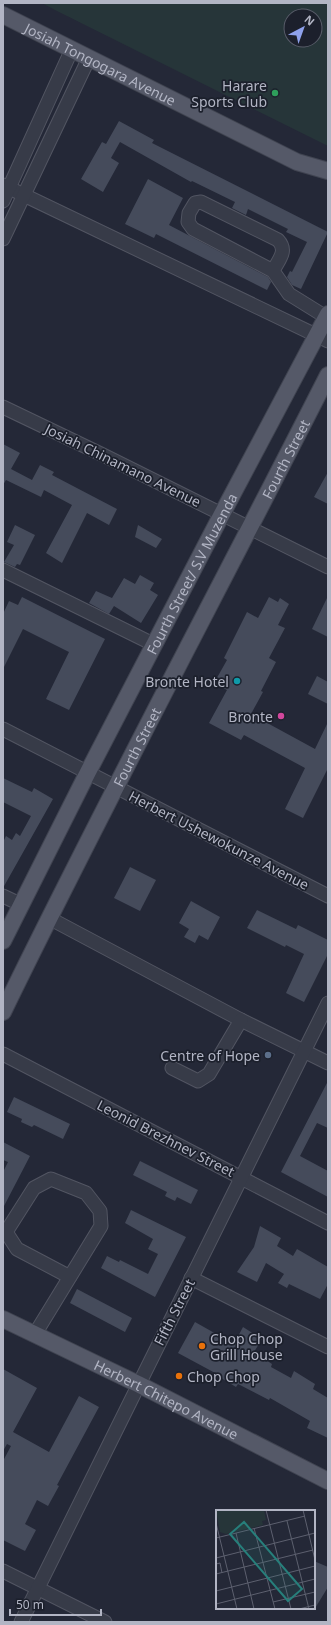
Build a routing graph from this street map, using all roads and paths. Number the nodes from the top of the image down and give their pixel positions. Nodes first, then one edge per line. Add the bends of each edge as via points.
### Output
1 (3, 15) edge
2 (72, 49) junction
3 (89, 58) junction
4 (297, 162) junction
5 (328, 171) edge
6 (328, 180) edge
7 (6, 186) edge
8 (24, 196) junction
9 (3, 201) edge
10 (3, 239) edge
11 (273, 271) junction
12 (327, 316) edge
13 (323, 338) edge
14 (328, 375) edge
15 (3, 407) edge
16 (222, 514) junction
17 (250, 529) junction
18 (328, 567) edge
19 (3, 570) edge
20 (155, 645) junction
21 (3, 729) edge
22 (88, 772) junction
23 (115, 786) junction
24 (3, 896) edge
25 (328, 896) edge
26 (22, 905) junction
27 (48, 918) junction
28 (3, 941) edge
29 (328, 1003) edge
30 (3, 1012) edge
31 (241, 1020) junction
32 (304, 1051) junction
33 (3, 1054) edge
34 (328, 1063) edge
35 (172, 1068) dead end
36 (241, 1177) junction
37 (328, 1223) edge
38 (70, 1277) junction
39 (191, 1278) junction
40 (3, 1318) edge
41 (35, 1334) junction
42 (328, 1348) edge
43 (138, 1384) junction
44 (328, 1481) edge
45 (3, 1570) edge
46 (38, 1588) junction
47 (21, 1622) edge
48 (105, 1622) edge

1 - 2 main road, Josiah Tongogara Avenue
2 - 3 main road, Josiah Tongogara Avenue
2 - 7 street
3 - 4 main road, Josiah Tongogara Avenue
3 - 8 street
4 - 5 main road, Josiah Tongogara Avenue
4 - 6 main road
7 - 8 street
7 - 9 street
8 - 10 street
8 - 13 street
11 - 11 street via 284,250 278,240 201,202 195,203 189,213 188,222 193,229
11 - 12 street via 289,294
12 - 13 main road, Fourth Street/ S.V Muzenda
13 - 16 main road, Fourth Street/ S.V Muzenda
14 - 17 main road, Fourth Street
15 - 16 street, Josiah Chinamano Avenue
16 - 17 street, Josiah Chinamano Avenue
16 - 20 main road, Fourth Street/ S.V Muzenda
17 - 18 street, Josiah Chinamano Avenue
17 - 23 main road, Fourth Street
19 - 20 street
20 - 22 main road, Fourth Street/ S.V Muzenda
21 - 22 street, Herbert Ushewokunze Avenue
22 - 23 street, Herbert Ushewokunze Avenue
22 - 26 main road, Fourth Street/ S.V Muzenda
23 - 25 street, Herbert Ushewokunze Avenue
23 - 27 main road, Fourth Street
24 - 26 street
26 - 28 main road, Fourth Street/ S.V Muzenda
27 - 30 main road, Fourth Street
27 - 31 street
29 - 32 street, Fifth Street
31 - 32 street
31 - 35 street via 209,1074 198,1081
32 - 34 street
32 - 36 street, Fifth Street
33 - 36 street, Leonid Brezhnev Street
36 - 37 street, Leonid Brezhnev Street
36 - 39 street, Fifth Street
38 - 38 street via 101,1226 100,1211 86,1193 51,1179 34,1188 6,1232 17,1249
38 - 41 street
39 - 42 street
39 - 43 street, Fifth Street
40 - 41 main road, Herbert Chitepo Avenue
41 - 43 main road, Herbert Chitepo Avenue
43 - 44 main road, Herbert Chitepo Avenue
43 - 46 street, Fifth Street
45 - 46 street
46 - 47 street, Fifth Street
46 - 48 street

